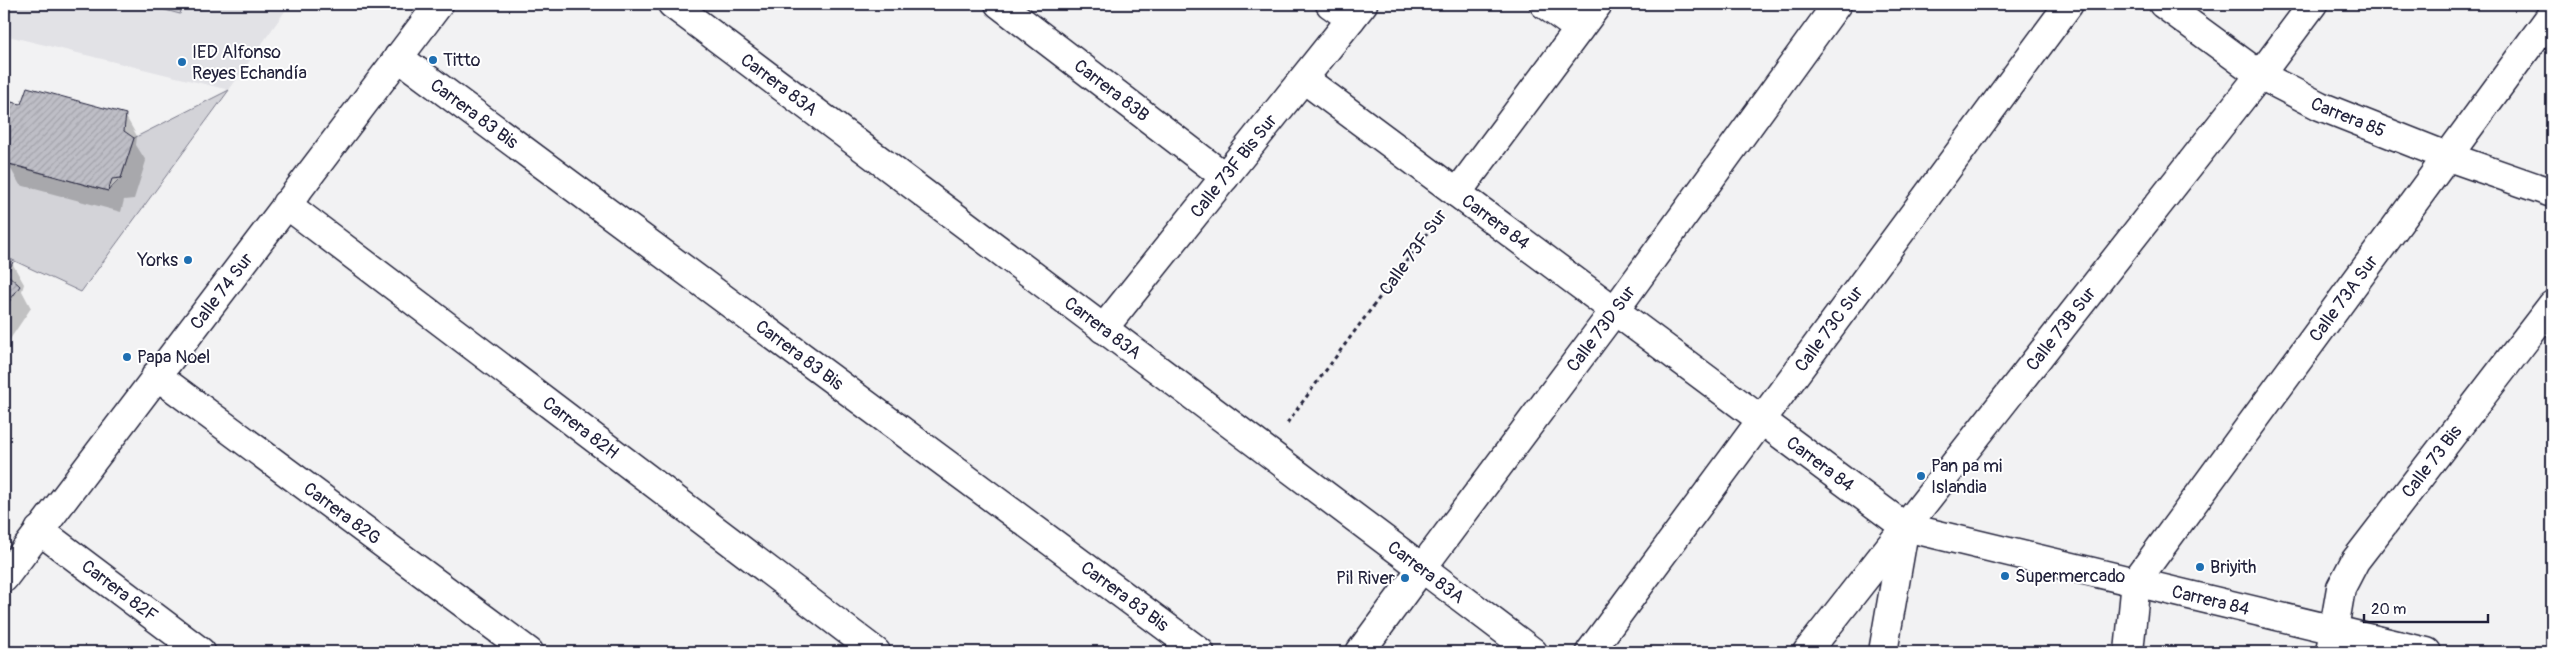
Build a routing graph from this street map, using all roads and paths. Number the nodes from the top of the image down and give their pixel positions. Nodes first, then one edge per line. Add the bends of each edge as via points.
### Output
1 (439, 4) edge
2 (672, 4) edge
3 (999, 4) edge
4 (1544, 4) edge
5 (1598, 4) edge
6 (1837, 4) edge
7 (2069, 4) edge
8 (2163, 4) edge
9 (2313, 4) edge
10 (1348, 9) edge
11 (2552, 14) edge
12 (1579, 29) junction
13 (398, 57) junction
14 (2260, 75) junction
15 (1304, 79) junction
16 (2449, 157) junction
17 (1225, 177) junction
18 (2552, 192) edge
19 (1457, 193) junction
20 (286, 204) junction
21 (2552, 305) edge
22 (1615, 310) junction
23 (1103, 330) junction
24 (156, 375) junction
25 (1762, 420) junction
26 (1266, 452) junction
27 (1905, 528) junction
28 (39, 530) junction
29 (1422, 568) junction
30 (4, 578) edge
31 (2136, 581) junction
32 (2331, 641) edge
33 (201, 652) edge
34 (529, 652) edge
35 (876, 652) edge
36 (1200, 652) edge
37 (1360, 652) edge
38 (1533, 652) edge
39 (1590, 652) edge
40 (1806, 652) edge
41 (1883, 652) edge
42 (2129, 652) edge
43 (2428, 652) edge

1 - 13 street, Calle 74 Sur
2 - 23 street, Carrera 83A
3 - 17 street, Carrera 83B
4 - 12 street
5 - 12 street, Calle 73F Sur
6 - 22 street, Calle 73D Sur
7 - 25 street, Calle 73C Sur
8 - 14 street, Carrera 85
9 - 14 street, Calle 73B Sur
10 - 15 street, Calle 73F Bis Sur
11 - 16 street, Calle 73A Sur
12 - 19 street, Calle 73F Sur
13 - 20 street, Calle 74 Sur
13 - 36 street, Carrera 83 Bis
14 - 16 street, Carrera 85 via 2320,106
14 - 27 street, Calle 73B Sur
15 - 17 street, Calle 73F Bis Sur
15 - 19 street, Carrera 84
16 - 18 street, Carrera 85
16 - 31 street, Calle 73A Sur
17 - 23 street, Calle 73F Bis Sur
19 - 22 street, Carrera 84
19 - 26 path, Calle 73F Sur
20 - 24 street, Calle 74 Sur
20 - 35 street, Carrera 82H
21 - 32 street, Calle 73 Bis via 2354,561 2341,588
22 - 25 street, Carrera 84
22 - 29 street, Calle 73D Sur
23 - 26 street, Carrera 83A
24 - 28 street, Calle 74 Sur
24 - 34 street, Carrera 82G
25 - 27 street, Carrera 84
25 - 39 street, Calle 73C Sur
26 - 29 street, Carrera 83A
27 - 31 street, Carrera 84
27 - 40 street, Calle 73B Sur
27 - 41 street
28 - 30 street, Calle 74 Sur
28 - 33 street, Carrera 82F
29 - 37 street, Calle 73D Sur
29 - 38 street, Carrera 83A
31 - 32 street, Carrera 84
31 - 42 street
32 - 43 street, Carrera 84

